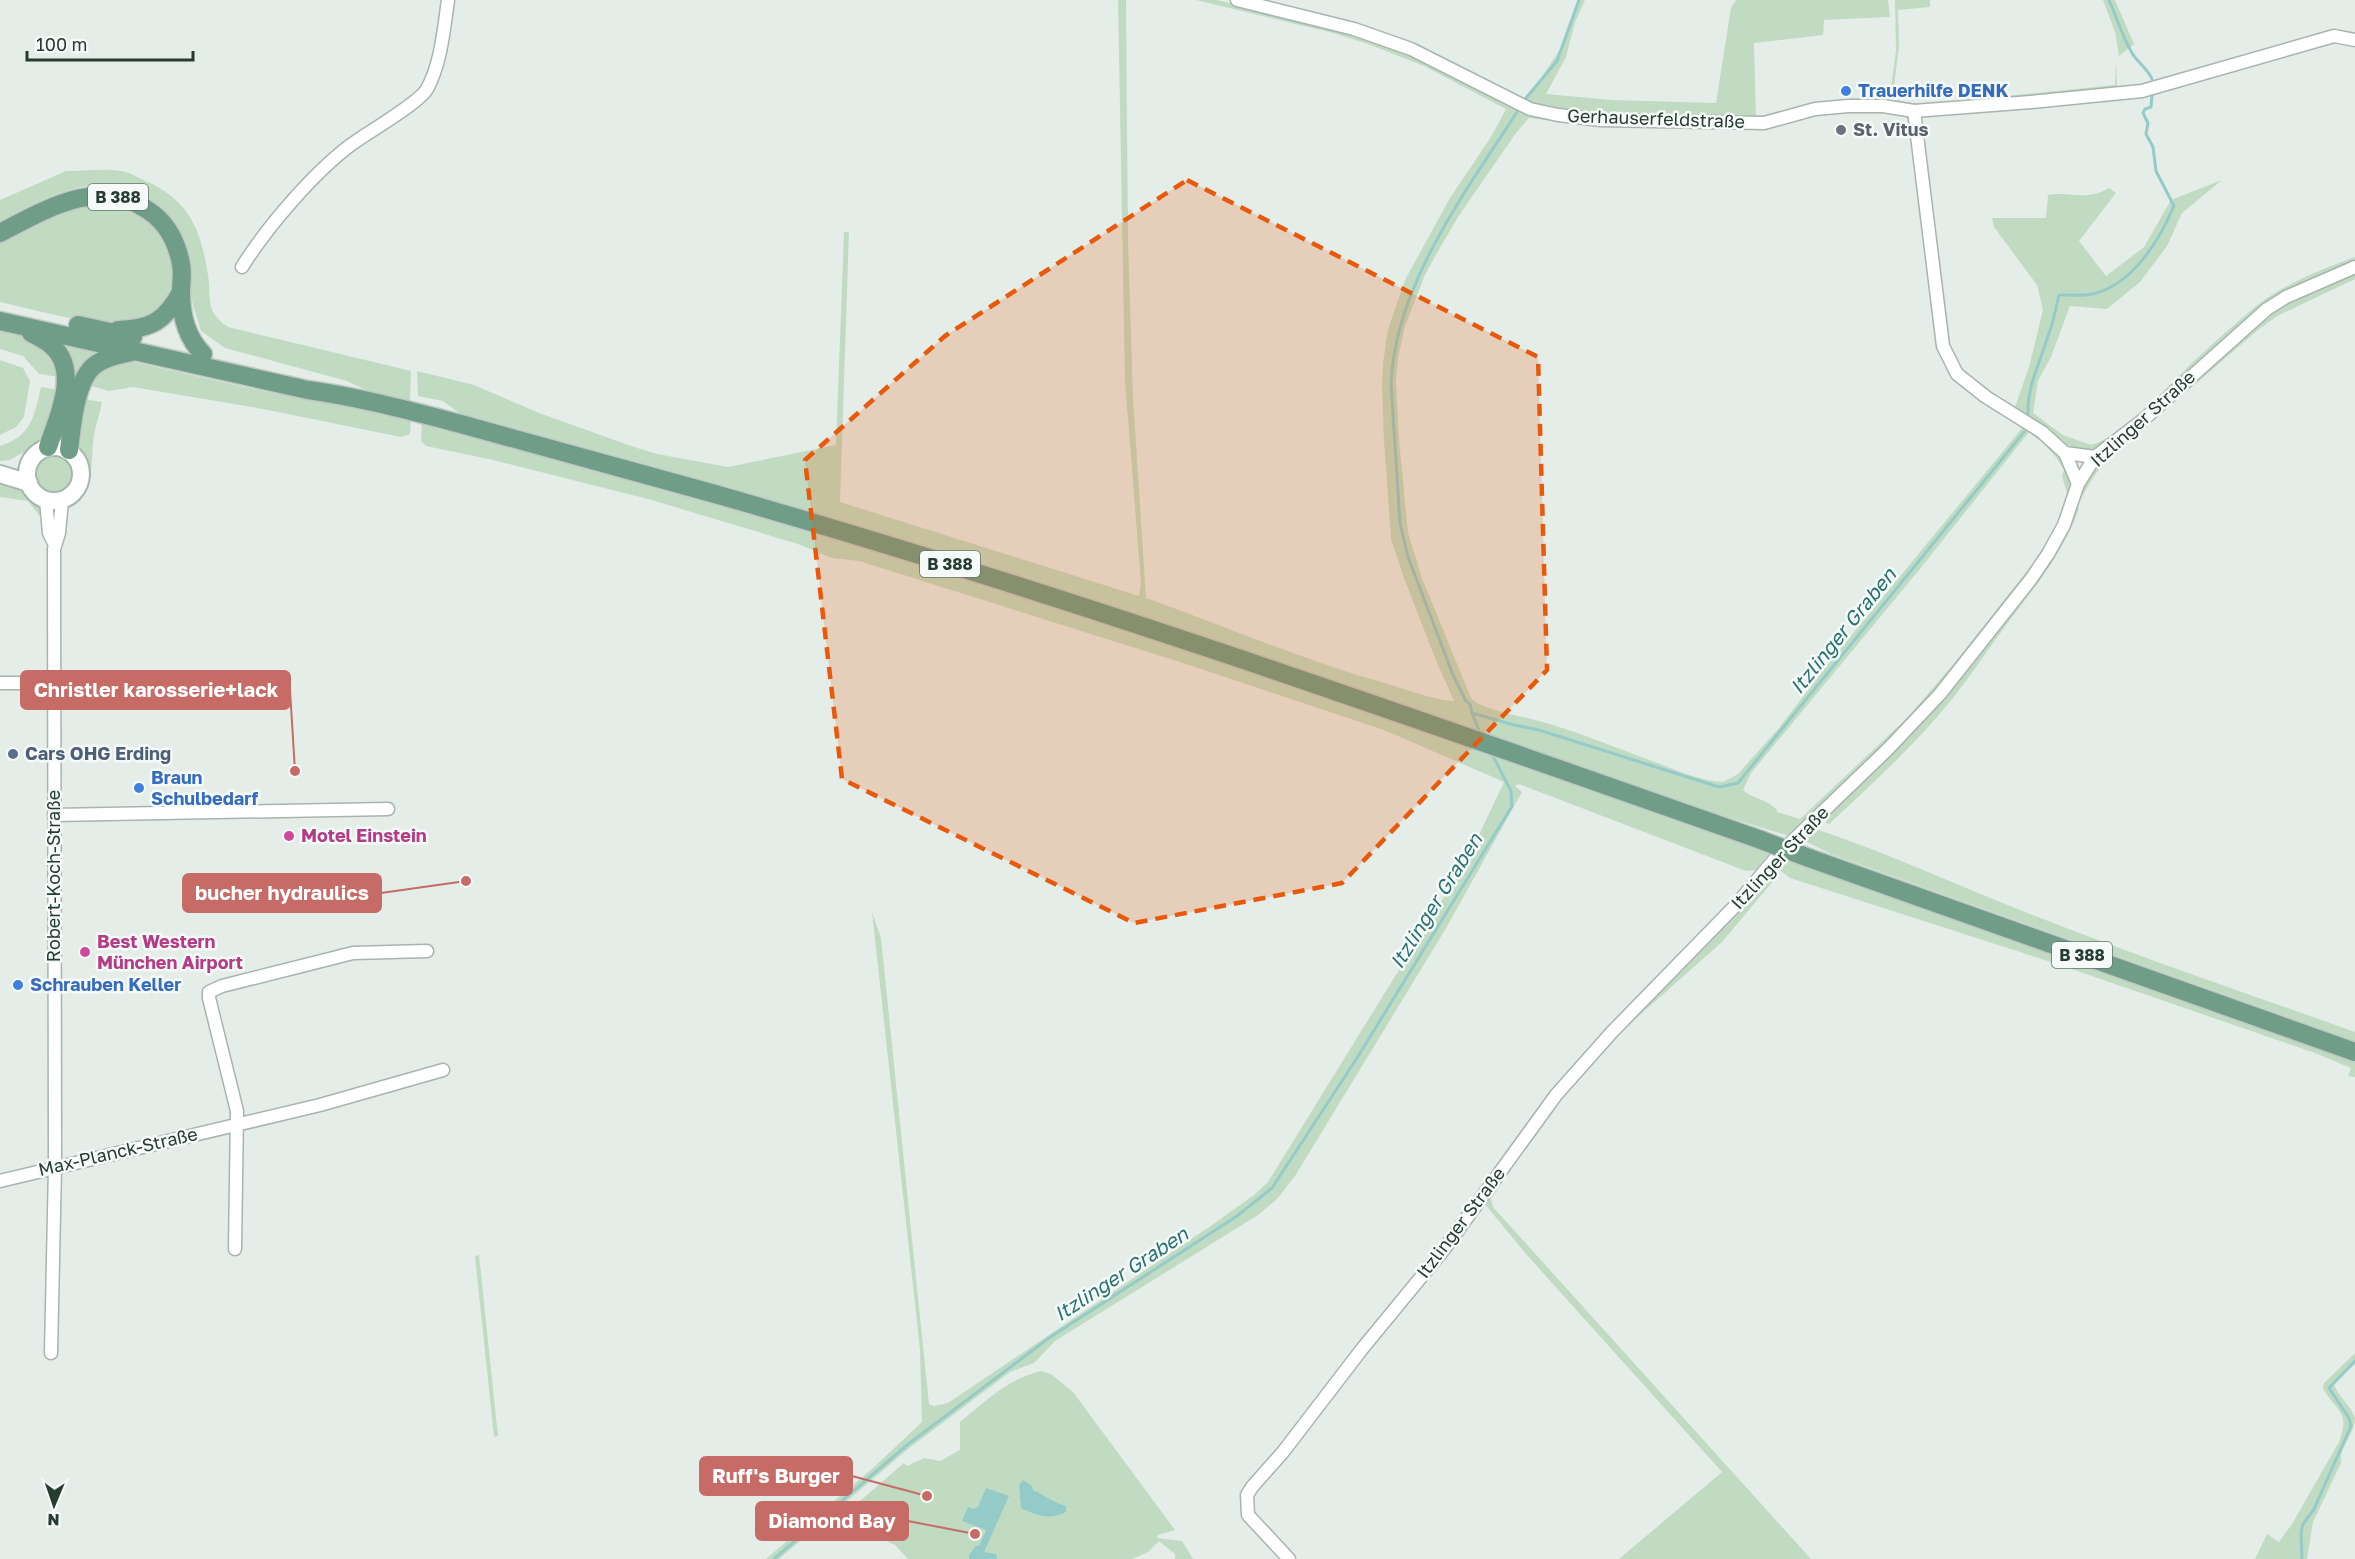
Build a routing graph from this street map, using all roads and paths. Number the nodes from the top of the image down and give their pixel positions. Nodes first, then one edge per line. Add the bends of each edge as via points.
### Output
1 (448, 0) edge
2 (1237, 0) edge
3 (2355, 40) edge
4 (1914, 111) junction
5 (0, 233) edge
6 (242, 267) dead end
7 (2355, 267) edge
8 (181, 292) junction
9 (0, 309) edge
10 (8, 322) edge
11 (109, 332) junction
12 (137, 351) junction
13 (203, 354) junction
14 (355, 397) junction
15 (48, 447) junction
16 (69, 450) junction
17 (2065, 453) junction
18 (2095, 457) junction
19 (30, 461) junction
20 (0, 465) edge
21 (0, 474) edge
22 (29, 483) junction
23 (2078, 484) junction
24 (54, 500) junction
25 (0, 683) edge
26 (54, 683) junction
27 (388, 809) dead end
28 (54, 815) junction
29 (427, 951) dead end
30 (2355, 1052) edge
31 (444, 1070) dead end
32 (236, 1125) junction
33 (55, 1167) junction
34 (0, 1181) edge
35 (235, 1249) dead end
36 (51, 1353) dead end
37 (1289, 1559) edge

1 - 6 street via 440,52 426,91 322,169
2 - 4 street, Gerhauserfeldstraße via 1354,29 1412,49 1522,105 1558,116 1736,124 1764,123 1815,109 1848,106
3 - 4 street, Gerhauserfeldstraße via 2334,36 2142,91
4 - 17 street via 1943,346 1957,374 2042,432
5 - 8 main road, B 388 via 72,200 104,195 132,201 154,214 171,235 182,267
7 - 18 street, Itzlinger Straße via 2267,309 2143,420
8 - 11 main road, B 388 via 166,315 152,324
8 - 13 main road, B 388 via 186,332
9 - 11 main road, B 388
10 - 12 main road, B 388
10 - 15 main road, B 388 via 51,345 65,366 66,388
11 - 13 main road, B 388
12 - 14 main road, B 388
12 - 16 main road, B 388 via 106,358 90,369 81,383
13 - 14 main road, B 388 via 310,381
14 - 30 main road, B 388, bridge via 525,440 792,516 1152,628
15 - 16 main road
15 - 19 main road
16 - 24 main road via 81,474 76,491
17 - 18 street
17 - 23 street
18 - 23 street, Itzlinger Straße
19 - 20 main road
19 - 22 main road
21 - 22 main road
22 - 24 main road via 34,492
23 - 37 street, Itzlinger Straße via 2056,540 1973,653 1925,711 1780,853 1576,1071 1445,1248 1252,1486 1246,1502 1248,1515
24 - 26 street, Robert-Koch-Straße via 59,533 54,543
25 - 26 street
26 - 28 street, Robert-Koch-Straße
27 - 28 street
28 - 33 street, Robert-Koch-Straße
29 - 32 street via 353,953 209,992 237,1111
31 - 32 street, Max-Planck-Straße
32 - 33 street, Max-Planck-Straße
32 - 35 street
33 - 34 street, Max-Planck-Straße
33 - 36 street, Robert-Koch-Straße

